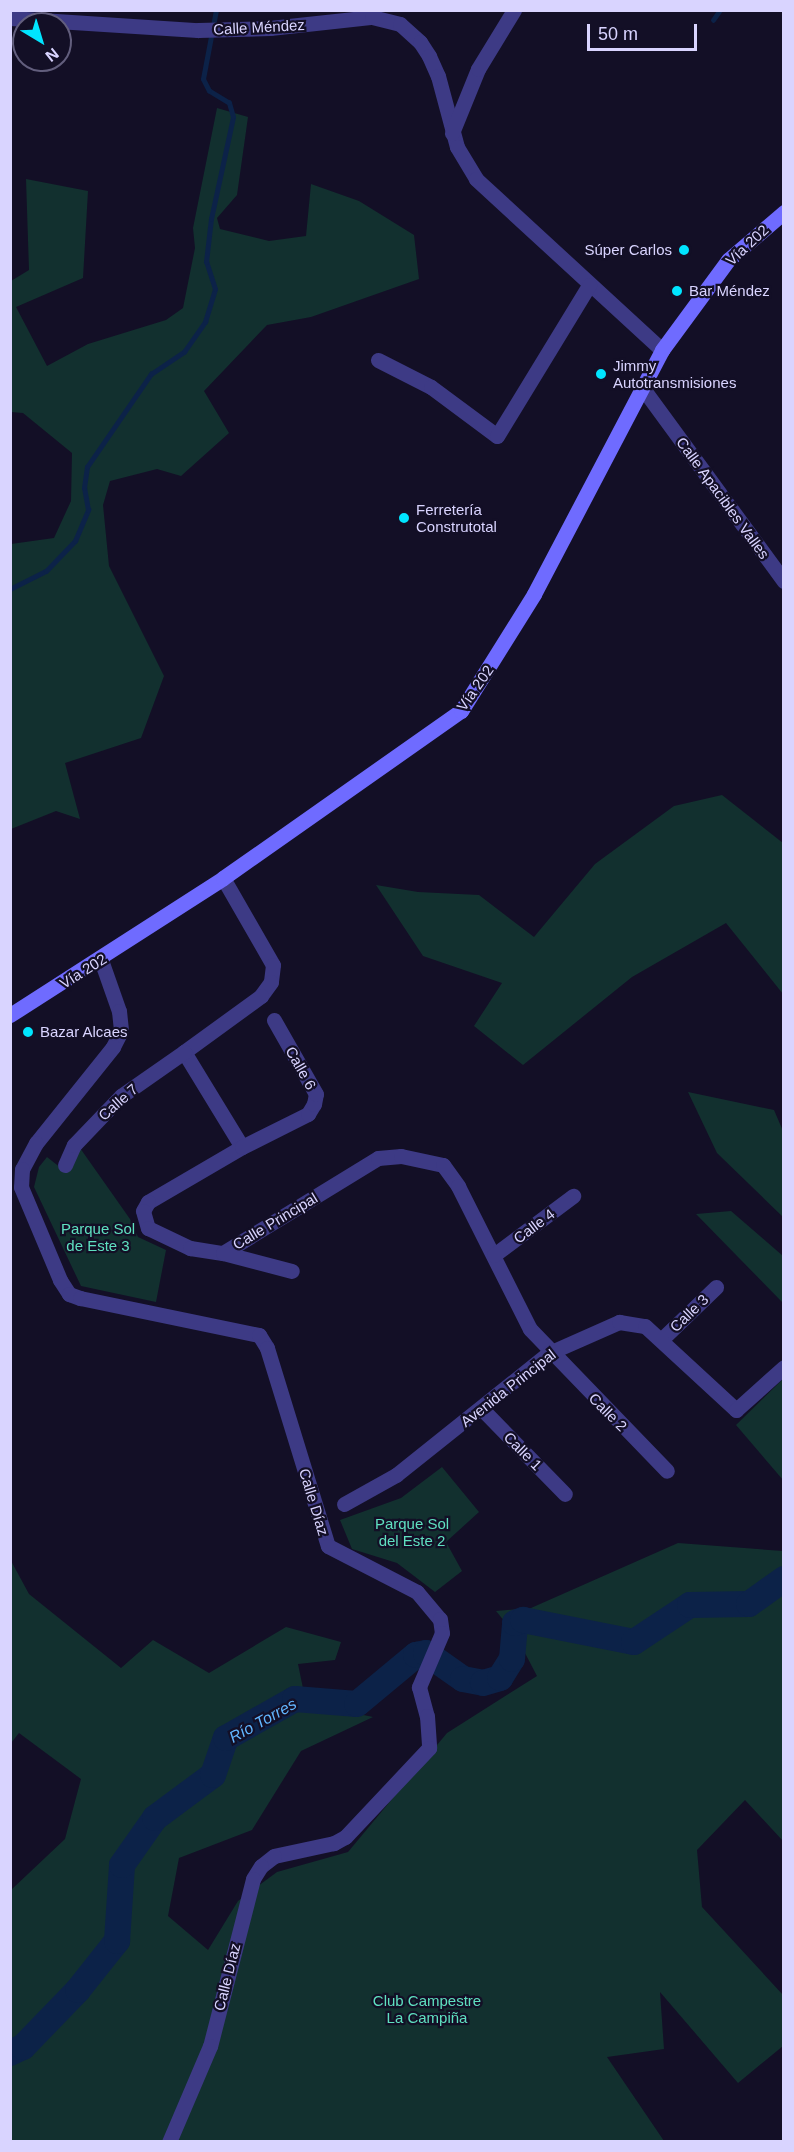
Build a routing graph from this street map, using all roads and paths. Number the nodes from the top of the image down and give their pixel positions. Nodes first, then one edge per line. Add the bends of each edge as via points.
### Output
1 (514, 10) edge
2 (354, 14) edge
3 (333, 16) edge
4 (10, 18) edge
5 (452, 133) junction
6 (783, 212) edge
7 (589, 285) junction
8 (662, 350) junction
9 (378, 360) dead end
10 (644, 390) junction
11 (783, 581) edge
12 (223, 878) junction
13 (101, 960) junction
14 (10, 1015) edge
15 (274, 1020) dead end
16 (184, 1052) junction
17 (242, 1147) junction
18 (65, 1165) dead end
19 (573, 1196) dead end
20 (223, 1252) junction
21 (494, 1255) junction
22 (292, 1271) dead end
23 (716, 1287) dead end
24 (662, 1339) junction
25 (549, 1353) junction
26 (783, 1367) edge
27 (481, 1408) junction
28 (667, 1471) dead end
29 (566, 1494) dead end
30 (344, 1504) dead end
31 (169, 2142) edge

1 - 5 street via 478,69
2 - 3 street, Calle Méndez
2 - 5 street, Calle Méndez via 388,19 410,31 420,42 438,76
3 - 4 street, Calle Méndez via 198,30
5 - 7 street, Calle Méndez via 464,163 476,179
6 - 8 main road, Vía 202 via 728,260
7 - 8 street, Calle Méndez
7 - 9 street via 497,436 431,387
8 - 10 main road, Vía 202
10 - 11 street, Calle Apacibles Valles
10 - 12 main road, Vía 202 via 534,594 461,711
12 - 13 main road, Vía 202
12 - 16 street via 273,965 271,982 261,996
13 - 14 main road, Vía 202
13 - 31 street, Calle Díaz via 119,1011 121,1030 113,1047 36,1143 22,1169 21,1187 60,1280 69,1294 80,1298 259,1335 267,1348 328,1546 425,1599 440,1619 442,1633 418,1686 428,1716 429,1748 345,1837 274,1856 253,1879 210,2046
15 - 17 street, Calle 6 via 316,1094 314,1104 308,1114
16 - 17 street
16 - 18 street, Calle 7 via 121,1096 74,1145
17 - 20 street, Calle Principal via 148,1202 142,1211 147,1228 158,1236 190,1248
19 - 21 street, Calle 4
20 - 21 street, Calle Principal via 378,1158 401,1156 443,1165
20 - 22 street
21 - 25 street, Calle Principal via 530,1329
23 - 24 street, Calle 3
24 - 25 street, Avenida Principal via 645,1326 619,1322
24 - 26 street, Avenida Principal via 736,1410
25 - 27 street, Avenida Principal
25 - 28 street, Calle 2
27 - 29 street, Calle 1
27 - 30 street, Avenida Principal via 375,1490

